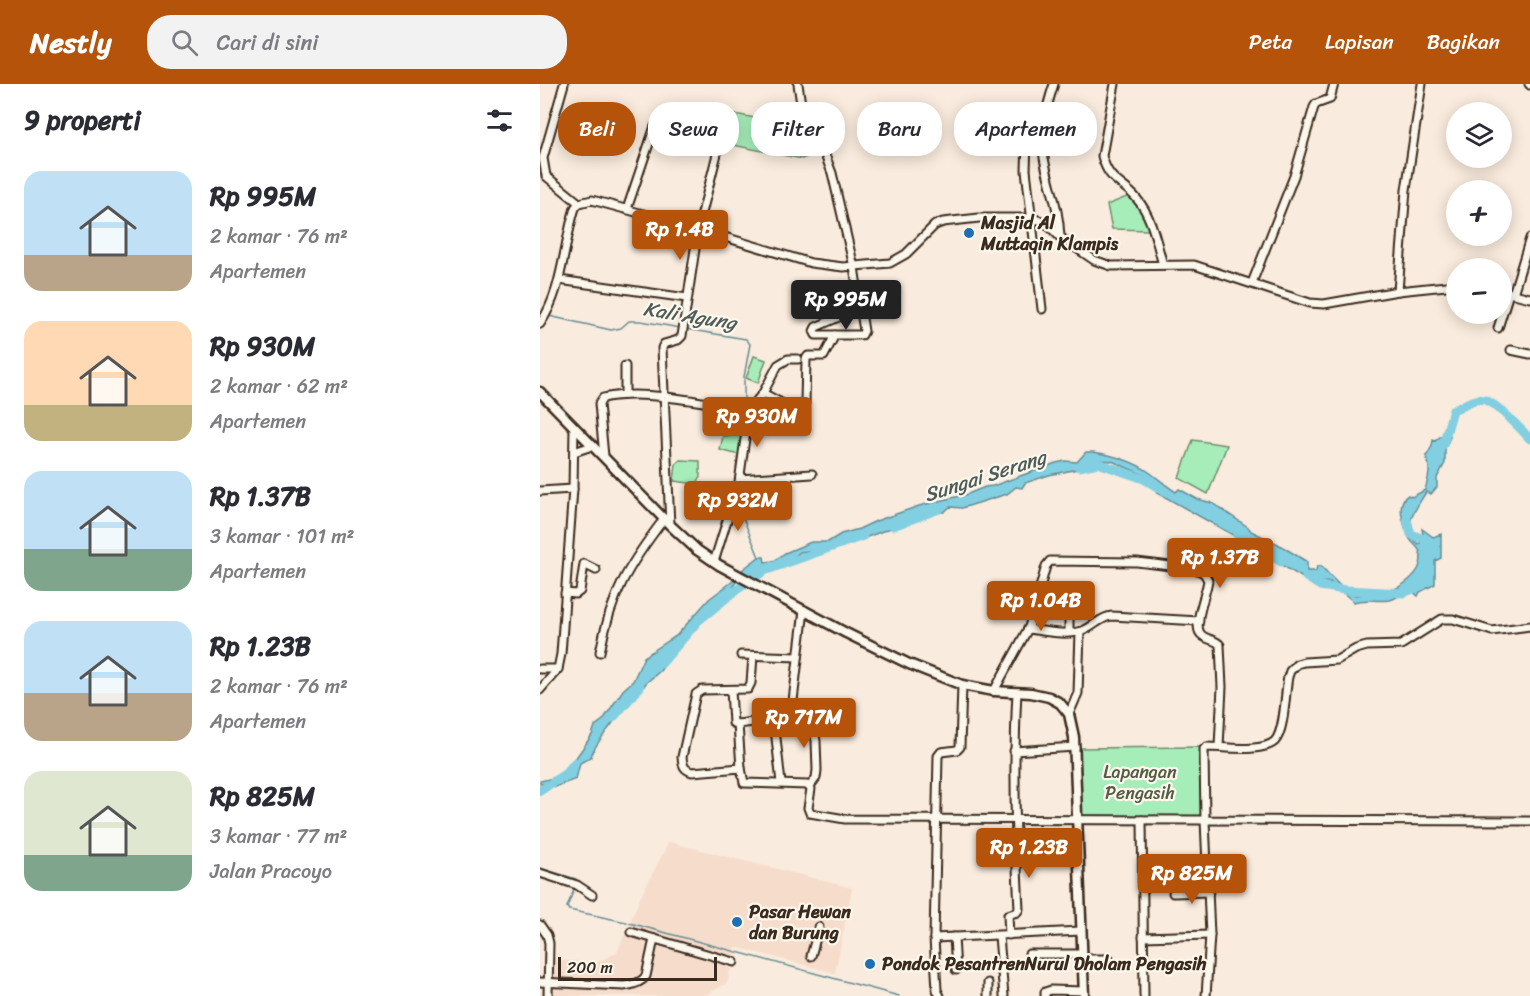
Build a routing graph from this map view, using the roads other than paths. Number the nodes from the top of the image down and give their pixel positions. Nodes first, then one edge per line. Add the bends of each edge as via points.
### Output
1 (564, 84) edge
2 (798, 84) edge
3 (1054, 84) edge
4 (1115, 84) edge
5 (1334, 84) edge
6 (1422, 84) edge
7 (1026, 156) edge
8 (579, 203) junction
9 (627, 209) junction
10 (1032, 218) junction
11 (698, 229) junction
12 (1060, 237) junction
13 (1530, 238) edge
14 (1163, 265) junction
15 (854, 267) junction
16 (559, 280) junction
17 (1512, 283) edge
18 (1252, 284) junction
19 (1446, 286) edge
20 (1398, 291) junction
21 (1512, 294) edge
22 (687, 298) junction
23 (1530, 298) edge
24 (1042, 309) dead end
25 (842, 316) dead end
26 (544, 317) edge
27 (1499, 324) edge
28 (1498, 328) dead end
29 (835, 335) junction
30 (1511, 350) dead end
31 (1530, 354) edge
32 (798, 359) dead end
33 (625, 366) dead end
34 (540, 392) edge
35 (763, 393) junction
36 (625, 395) junction
37 (665, 398) junction
38 (745, 410) junction
39 (574, 427) junction
40 (592, 446) junction
41 (574, 452) junction
42 (604, 456) junction
43 (812, 474) dead end
44 (740, 480) junction
45 (573, 489) junction
46 (540, 491) edge
47 (667, 522) junction
48 (717, 563) junction
49 (596, 570) dead end
50 (565, 593) junction
51 (1080, 601) dead end
52 (804, 610) junction
53 (1199, 621) junction
54 (1530, 626) edge
55 (1028, 629) junction
56 (1069, 632) junction
57 (1080, 632) junction
58 (600, 652) dead end
59 (741, 655) dead end
60 (753, 656) junction
61 (798, 657) junction
62 (540, 669) edge
63 (558, 669) junction
64 (962, 685) junction
65 (540, 690) edge
66 (731, 690) junction
67 (994, 691) junction
68 (1017, 692) junction
69 (1069, 714) junction
70 (791, 717) junction
71 (738, 724) junction
72 (1075, 747) junction
73 (1219, 747) junction
74 (1014, 751) junction
75 (741, 768) junction
76 (781, 783) junction
77 (810, 786) junction
78 (937, 820) junction
79 (1014, 820) junction
80 (1077, 820) junction
81 (1142, 820) junction
82 (1205, 820) junction
83 (1530, 821) edge
84 (540, 873) edge
85 (1209, 892) junction
86 (1173, 893) dead end
87 (592, 895) dead end
88 (540, 925) edge
89 (819, 927) dead end
90 (1081, 931) junction
91 (631, 932) dead end
92 (1009, 935) junction
93 (1210, 935) junction
94 (999, 936) junction
95 (954, 937) junction
96 (1143, 937) junction
97 (934, 938) junction
98 (654, 939) junction
99 (1029, 954) dead end
100 (811, 956) dead end
101 (1082, 956) junction
102 (1109, 959) dead end
103 (734, 962) dead end
104 (540, 963) edge
105 (550, 965) junction
106 (956, 970) dead end
107 (540, 982) edge
108 (988, 983) dead end
109 (549, 984) junction
110 (1084, 993) edge
111 (548, 996) edge
112 (940, 996) edge
113 (988, 996) edge
114 (1004, 996) edge
115 (1045, 996) edge
116 (1144, 996) edge
117 (1206, 996) edge

1 - 8 street via 543,158 544,168 546,176
2 - 15 street via 801,104 832,173
3 - 12 street via 1043,125 1043,143
4 - 14 street via 1102,156 1104,164 1112,178 1137,198 1146,212
5 - 18 street via 1330,99 1314,107 1294,176
6 - 20 street via 1406,190
7 - 10 street
8 - 9 street via 597,200
8 - 16 street
9 - 11 street
9 - 11 street via 655,126 724,143
10 - 12 street via 1045,222
10 - 15 street via 943,222 890,263
10 - 24 street
11 - 15 street via 811,263
11 - 22 street
12 - 14 street via 1101,264
13 - 17 street
14 - 18 street via 1194,265
15 - 29 street via 864,334
16 - 22 street
16 - 26 street
18 - 20 street via 1324,304
19 - 20 street
21 - 23 street
22 - 37 street via 680,339 662,348
25 - 29 street via 818,325 814,331 816,335
27 - 28 street
29 - 35 street via 824,356 806,359 805,403 800,411
30 - 31 street
32 - 35 street via 783,361
33 - 36 street
34 - 39 main road
35 - 38 street
36 - 37 street
36 - 42 street via 600,399
37 - 38 street
37 - 47 street
38 - 44 street
39 - 40 main road
39 - 41 street
40 - 41 street
40 - 42 main road
41 - 45 street
42 - 47 main road
43 - 44 street
44 - 48 street
45 - 46 street
45 - 50 street
47 - 48 main road
47 - 58 street via 641,550 619,585
48 - 52 main road
49 - 50 street via 584,564 580,591
50 - 63 street
51 - 56 street via 1070,606
52 - 61 street
52 - 64 main road via 909,664
53 - 55 street via 1208,580 1196,569 1137,562 1057,560 1046,566
53 - 57 street via 1108,616
53 - 73 street via 1200,634 1221,645
54 - 73 street via 1492,631 1442,619 1401,645 1367,646 1337,660 1297,664 1288,677 1275,741 1259,748
55 - 56 street
55 - 67 street
56 - 57 street
57 - 69 street via 1078,693
59 - 60 street
60 - 61 street
60 - 66 street via 750,688
61 - 70 street
62 - 63 street
63 - 65 street
64 - 67 main road
64 - 78 street via 960,747 938,756
66 - 71 street via 733,723
66 - 75 street via 702,690 696,694 683,766 692,772
67 - 68 main road
68 - 69 main road via 1049,697
68 - 74 street
69 - 72 main road
70 - 71 street
70 - 76 street via 775,729
70 - 77 street via 808,721 815,732 817,776
71 - 75 street
72 - 74 street
72 - 80 main road
73 - 82 street via 1204,748
74 - 79 street
75 - 76 street via 744,783
76 - 77 street
77 - 78 street via 808,808 813,815
78 - 79 street
78 - 97 street
79 - 80 street
79 - 92 street via 1018,909 1008,915
80 - 81 street
80 - 90 main road
81 - 82 street
81 - 96 street
82 - 83 street
82 - 85 street
84 - 87 street via 574,884
85 - 86 street
85 - 93 street
88 - 105 street via 549,943
89 - 100 street
90 - 92 street
90 - 101 main road
91 - 98 street
92 - 94 street
93 - 96 street
93 - 117 street
94 - 95 street
94 - 114 street
95 - 97 street
95 - 106 street
96 - 116 street
97 - 112 street
98 - 103 street
98 - 109 street via 646,976 632,985
99 - 101 street
101 - 102 street
101 - 110 main road
104 - 105 street
105 - 109 street
107 - 109 street
108 - 113 street
109 - 111 street
110 - 115 street via 1051,990

